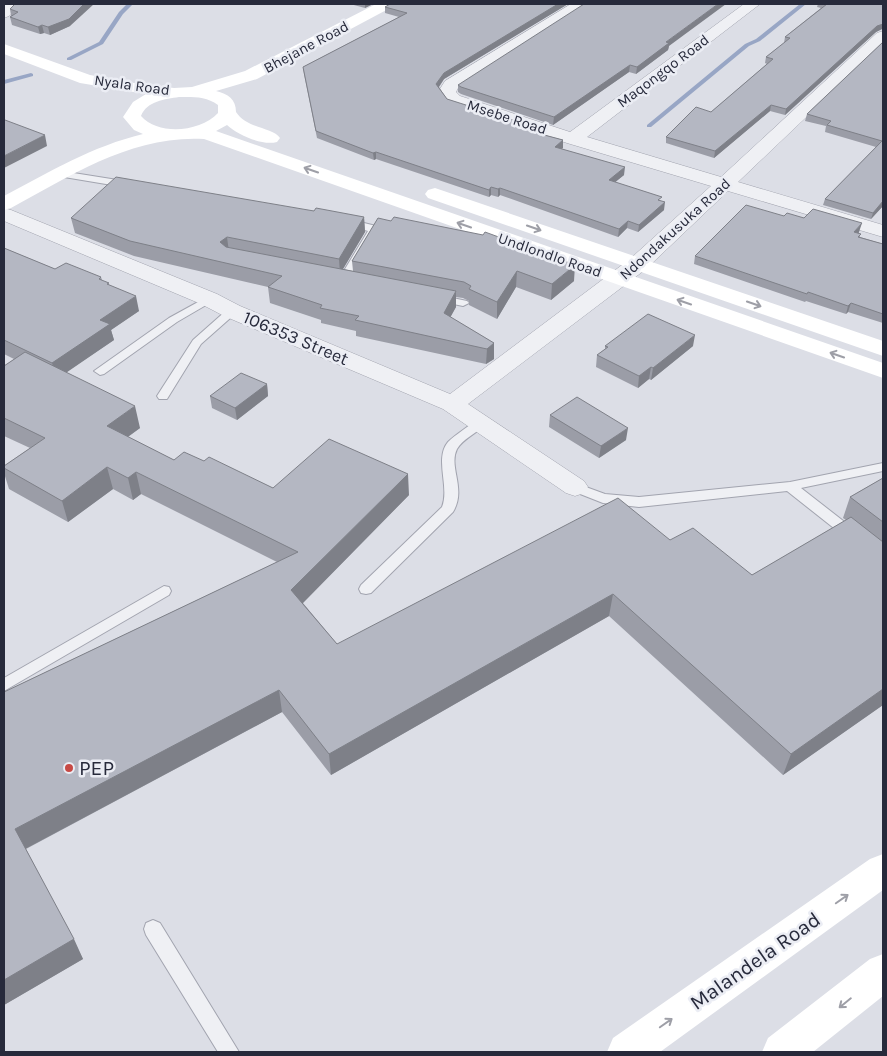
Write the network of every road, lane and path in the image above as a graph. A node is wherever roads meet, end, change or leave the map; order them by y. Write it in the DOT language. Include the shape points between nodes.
graph roads {
  1 [pos="14,4"];
  2 [pos="387,4"];
  3 [pos="581,4"];
  4 [pos="753,4"];
  5 [pos="4,13"];
  6 [pos="883,36"];
  7 [pos="4,49"];
  8 [pos="251,75"];
  9 [pos="84,78"];
  10 [pos="185,92"];
  11 [pos="228,109"];
  12 [pos="133,120"];
  13 [pos="183,134"];
  14 [pos="573,139"];
  15 [pos="93,158"];
  16 [pos="62,174"];
  17 [pos="724,185"];
  18 [pos="138,186"];
  19 [pos="4,204"];
  20 [pos="4,214"];
  21 [pos="335,220"];
  22 [pos="883,231"];
  23 [pos="638,264"];
  24 [pos="344,279"];
  25 [pos="618,279"];
  26 [pos="427,296"];
  27 [pos="209,299"];
  28 [pos="463,303"];
  29 [pos="232,311"];
  30 [pos="883,348"];
  31 [pos="100,371"];
  32 [pos="883,371"];
  33 [pos="163,396"];
  34 [pos="452,404"];
  35 [pos="480,423"];
  36 [pos="883,467"];
  37 [pos="574,486"];
  38 [pos="790,486"];
  39 [pos="883,559"];
  40 [pos="366,589"];
  41 [pos="164,591"];
  42 [pos="4,685"];
  43 [pos="883,870"];
  44 [pos="153,929"];
  45 [pos="883,972"];
  46 [pos="229,1052"];
  47 [pos="627,1052"];
  48 [pos="782,1052"];
  1 -- 5 [label="street"];
  2 -- 8 [label="main road, Bhejane Road"];
  3 -- 14 [label="street, Msebe Road" via="451,85 447,92 454,100"];
  4 -- 14 [label="street, Maqongqo Road"];
  6 -- 17 [label="street, Ndondakusuka Road"];
  7 -- 9 [label="main road, Nyala Road"];
  8 -- 10 [label="main road, Bhejane Road"];
  8 -- 11 [label="main road, Bhejane Road" via="236,89"];
  9 -- 10 [label="main road, Nyala Road" via="134,88"];
  9 -- 12 [label="main road, Nyala Road" via="121,100"];
  10 -- 11 [label="main road, Undlondlo Road" via="218,97"];
  10 -- 12 [label="main road, Bhejane Road" via="145,101 138,106"];
  11 -- 13 [label="main road, Bhejane Road" via="225,119 210,128"];
  11 -- 23 [label="main road, Undlondlo Road, one-way" via="232,121 245,129"];
  12 -- 13 [label="main road, Undlondlo Road" via="150,131"];
  12 -- 15 [label="main road"];
  13 -- 15 [label="main road" via="140,141"];
  25 -- 13 [label="main road, Undlondlo Road, one-way" via="232,142 206,134"];
  14 -- 17 [label="street, Msebe Road"];
  15 -- 16 [label="main road"];
  16 -- 18 [label="lane"];
  16 -- 19 [label="main road"];
  17 -- 22 [label="street, Msebe Road"];
  17 -- 23 [label="street, Ndondakusuka Road"];
  20 -- 27 [label="street, 106353 Street"];
  21 -- 24 [label="lane" via="364,225 373,231"];
  23 -- 25 [label="street, Ndondakusuka Road"];
  23 -- 30 [label="main road, Undlondlo Road, one-way"];
  32 -- 25 [label="main road, Undlondlo Road, one-way"];
  25 -- 34 [label="street, Ndondakusuka Road"];
  26 -- 28 [label="lane"];
  27 -- 29 [label="street, 106353 Street"];
  27 -- 31 [label="lane"];
  29 -- 33 [label="lane" via="197,342"];
  29 -- 34 [label="street, 106353 Street"];
  34 -- 35 [label="street, 106353 Street"];
  35 -- 37 [label="street, 106353 Street"];
  35 -- 40 [label="lane" via="452,447 449,458 454,493 448,509"];
  36 -- 38 [label="lane"];
  37 -- 38 [label="lane" via="603,498 639,502"];
  38 -- 39 [label="lane"];
  41 -- 42 [label="lane"];
  47 -- 43 [label="main road, Malandela Road, one-way"];
  44 -- 46 [label="lane"];
  45 -- 48 [label="main road, one-way"];
}
